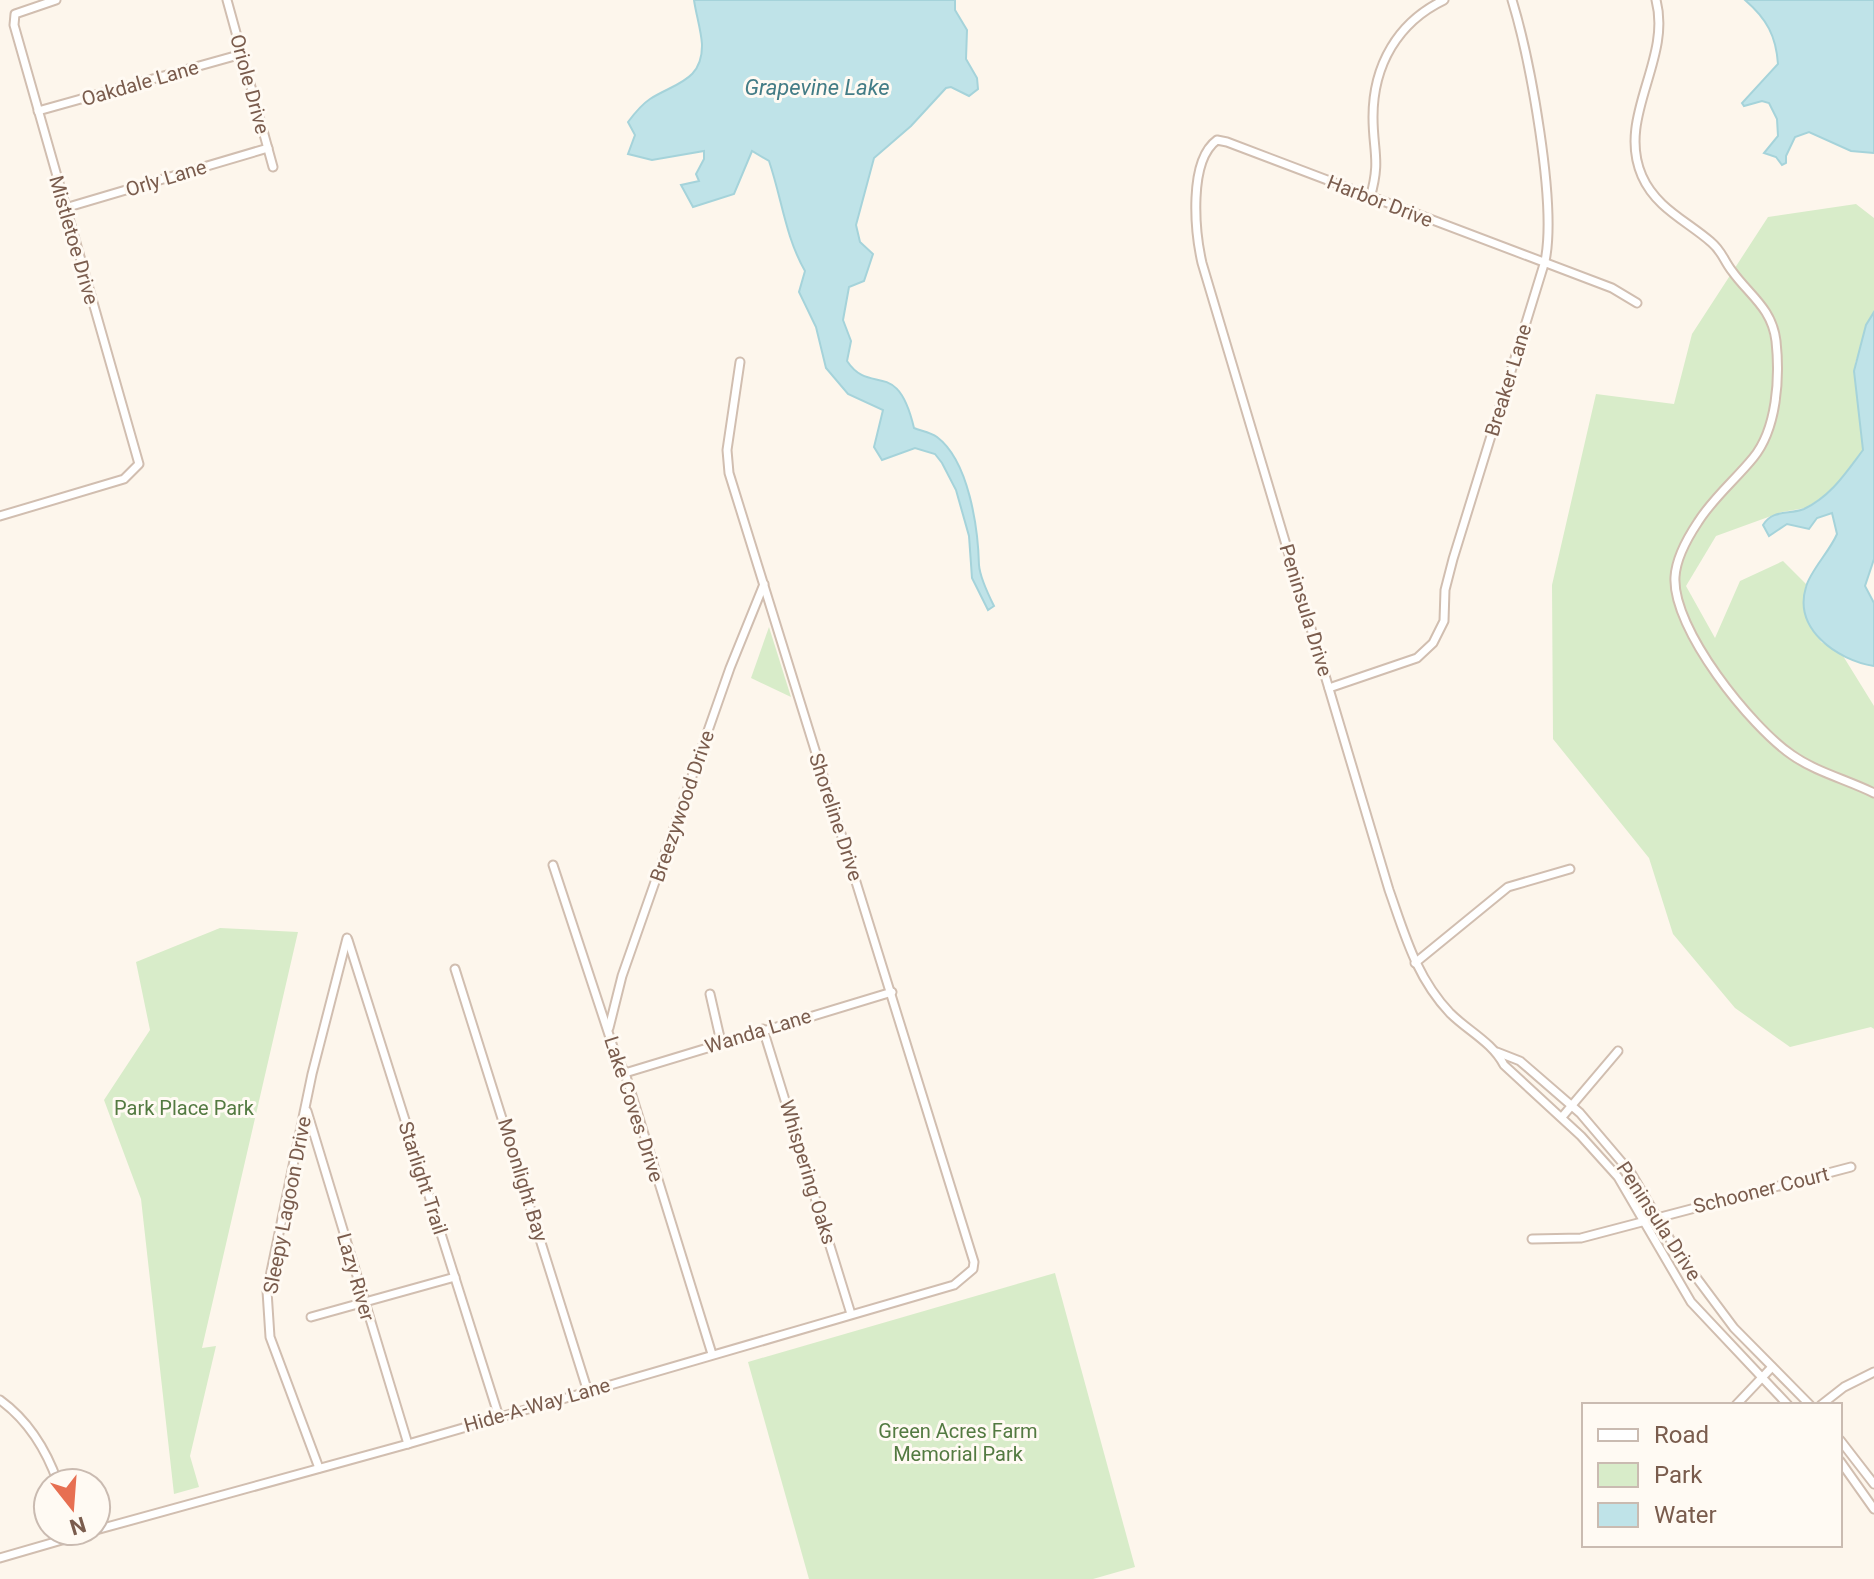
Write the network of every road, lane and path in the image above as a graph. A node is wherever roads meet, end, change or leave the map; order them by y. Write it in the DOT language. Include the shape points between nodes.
graph roads {
  1 [pos="56,0"];
  2 [pos="227,0"];
  3 [pos="1444,0"];
  4 [pos="1512,0"];
  5 [pos="1656,0"];
  6 [pos="242,54"];
  7 [pos="38,111"];
  8 [pos="1217,140"];
  9 [pos="268,148"];
  10 [pos="273,167"];
  11 [pos="1370,198"];
  12 [pos="65,208"];
  13 [pos="1545,261"];
  14 [pos="1637,303"];
  15 [pos="740,362"];
  16 [pos="0,516"];
  17 [pos="764,584"];
  18 [pos="1329,688"];
  19 [pos="1874,793"];
  20 [pos="553,865"];
  21 [pos="1570,869"];
  22 [pos="347,938"];
  23 [pos="1415,963"];
  24 [pos="455,969"];
  25 [pos="892,992"];
  26 [pos="710,994"];
  27 [pos="763,1029"];
  28 [pos="608,1030"];
  29 [pos="721,1042"];
  30 [pos="1618,1051"];
  31 [pos="1497,1052"];
  32 [pos="625,1073"];
  33 [pos="1570,1104"];
  34 [pos="306,1109"];
  35 [pos="1562,1117"];
  36 [pos="1851,1167"];
  37 [pos="1659,1216"];
  38 [pos="1644,1220"];
  39 [pos="1532,1239"];
  40 [pos="973,1269"];
  41 [pos="455,1277"];
  42 [pos="363,1300"];
  43 [pos="851,1314"];
  44 [pos="311,1317"];
  45 [pos="712,1354"];
  46 [pos="1772,1367"];
  47 [pos="1874,1372"];
  48 [pos="1761,1378"];
  49 [pos="588,1392"];
  50 [pos="0,1400"];
  51 [pos="1738,1403"];
  52 [pos="1786,1403"];
  53 [pos="1808,1403"];
  54 [pos="1824,1403"];
  55 [pos="499,1417"];
  56 [pos="1842,1443"];
  57 [pos="408,1444"];
  58 [pos="1842,1464"];
  59 [pos="51,1467"];
  60 [pos="319,1468"];
  61 [pos="1874,1484"];
  62 [pos="1874,1509"];
  63 [pos="112,1525"];
  64 [pos="33,1547"];
  65 [pos="0,1558"];
  1 -- 7 [label="street, Mistletoe Drive" via="15,14"];
  2 -- 6 [label="street, Oriole Drive"];
  3 -- 11 [label="street" via="1411,20 1387,51 1373,116 1377,171"];
  4 -- 13 [label="street, Breaker Lane" via="1551,222"];
  5 -- 19 [label="street" via="1655,49 1634,130 1636,162 1667,210 1724,255 1754,293 1776,339 1776,387 1764,443 1697,524 1675,576 1678,601 1709,666 1785,749"];
  6 -- 7 [label="street, Oakdale Lane"];
  6 -- 9 [label="street, Oriole Drive"];
  7 -- 12 [label="street, Mistletoe Drive"];
  8 -- 11 [label="street, Harbor Drive"];
  8 -- 18 [label="street, Peninsula Drive" via="1205,154 1194,230"];
  9 -- 10 [label="street, Oriole Drive"];
  9 -- 12 [label="street, Orly Lane"];
  11 -- 13 [label="street, Harbor Drive"];
  12 -- 16 [label="street, Mistletoe Drive" via="139,464 124,479"];
  13 -- 14 [label="street, Harbor Drive"];
  13 -- 18 [label="street, Breaker Lane" via="1453,559 1439,634 1417,658"];
  15 -- 17 [label="street, Shoreline Drive" via="726,460"];
  17 -- 25 [label="street, Shoreline Drive"];
  17 -- 28 [label="street, Breezywood Drive" via="622,976"];
  18 -- 23 [label="street, Peninsula Drive"];
  20 -- 28 [label="street, Lake Coves Drive"];
  21 -- 23 [label="street" via="1508,887"];
  22 -- 34 [label="street, Sleepy Lagoon Drive"];
  22 -- 41 [label="street, Starlight Trail"];
  23 -- 31 [label="street, Peninsula Drive" via="1449,1012"];
  24 -- 49 [label="street, Moonlight Bay"];
  25 -- 27 [label="street, Wanda Lane"];
  25 -- 40 [label="street, Shoreline Drive"];
  26 -- 29 [label="street"];
  27 -- 29 [label="street, Wanda Lane"];
  27 -- 43 [label="street, Whispering Oaks"];
  28 -- 32 [label="street, Lake Coves Drive"];
  29 -- 32 [label="street, Wanda Lane"];
  30 -- 33 [label="street"];
  31 -- 33 [label="street, Peninsula Drive" via="1520,1061"];
  31 -- 35 [label="street, Peninsula Drive" via="1504,1065"];
  32 -- 45 [label="street, Lake Coves Drive"];
  33 -- 35 [label="street"];
  33 -- 37 [label="street, Peninsula Drive" via="1631,1173"];
  34 -- 42 [label="street, Lazy River"];
  34 -- 60 [label="street, Sleepy Lagoon Drive" via="267,1291 270,1337"];
  35 -- 38 [label="street, Peninsula Drive" via="1618,1177"];
  36 -- 37 [label="street, Schooner Court"];
  37 -- 38 [label="street, Schooner Court"];
  37 -- 46 [label="street, Peninsula Drive" via="1712,1300"];
  38 -- 39 [label="street, Schooner Court" via="1567,1240"];
  38 -- 48 [label="street, Peninsula Drive" via="1691,1302"];
  40 -- 43 [label="street, Hide-A-Way Lane" via="957,1284"];
  41 -- 42 [label="street"];
  41 -- 55 [label="street, Starlight Trail"];
  42 -- 44 [label="street"];
  42 -- 57 [label="street, Lazy River"];
  43 -- 45 [label="street, Hide-A-Way Lane"];
  45 -- 49 [label="street, Hide-A-Way Lane"];
  46 -- 48 [label="street"];
  46 -- 53 [label="street, Peninsula Drive"];
  47 -- 54 [label="street"];
  48 -- 51 [label="street"];
  48 -- 52 [label="street, Peninsula Drive"];
  49 -- 55 [label="street, Hide-A-Way Lane"];
  50 -- 59 [label="street" via="24,1420"];
  55 -- 57 [label="street, Hide-A-Way Lane"];
  56 -- 61 [label="street"];
  57 -- 60 [label="street, Hide-A-Way Lane"];
  58 -- 62 [label="street"];
  60 -- 63 [label="street, Hide-A-Way Lane"];
  64 -- 65 [label="street, Hide-A-Way Lane"];
}
